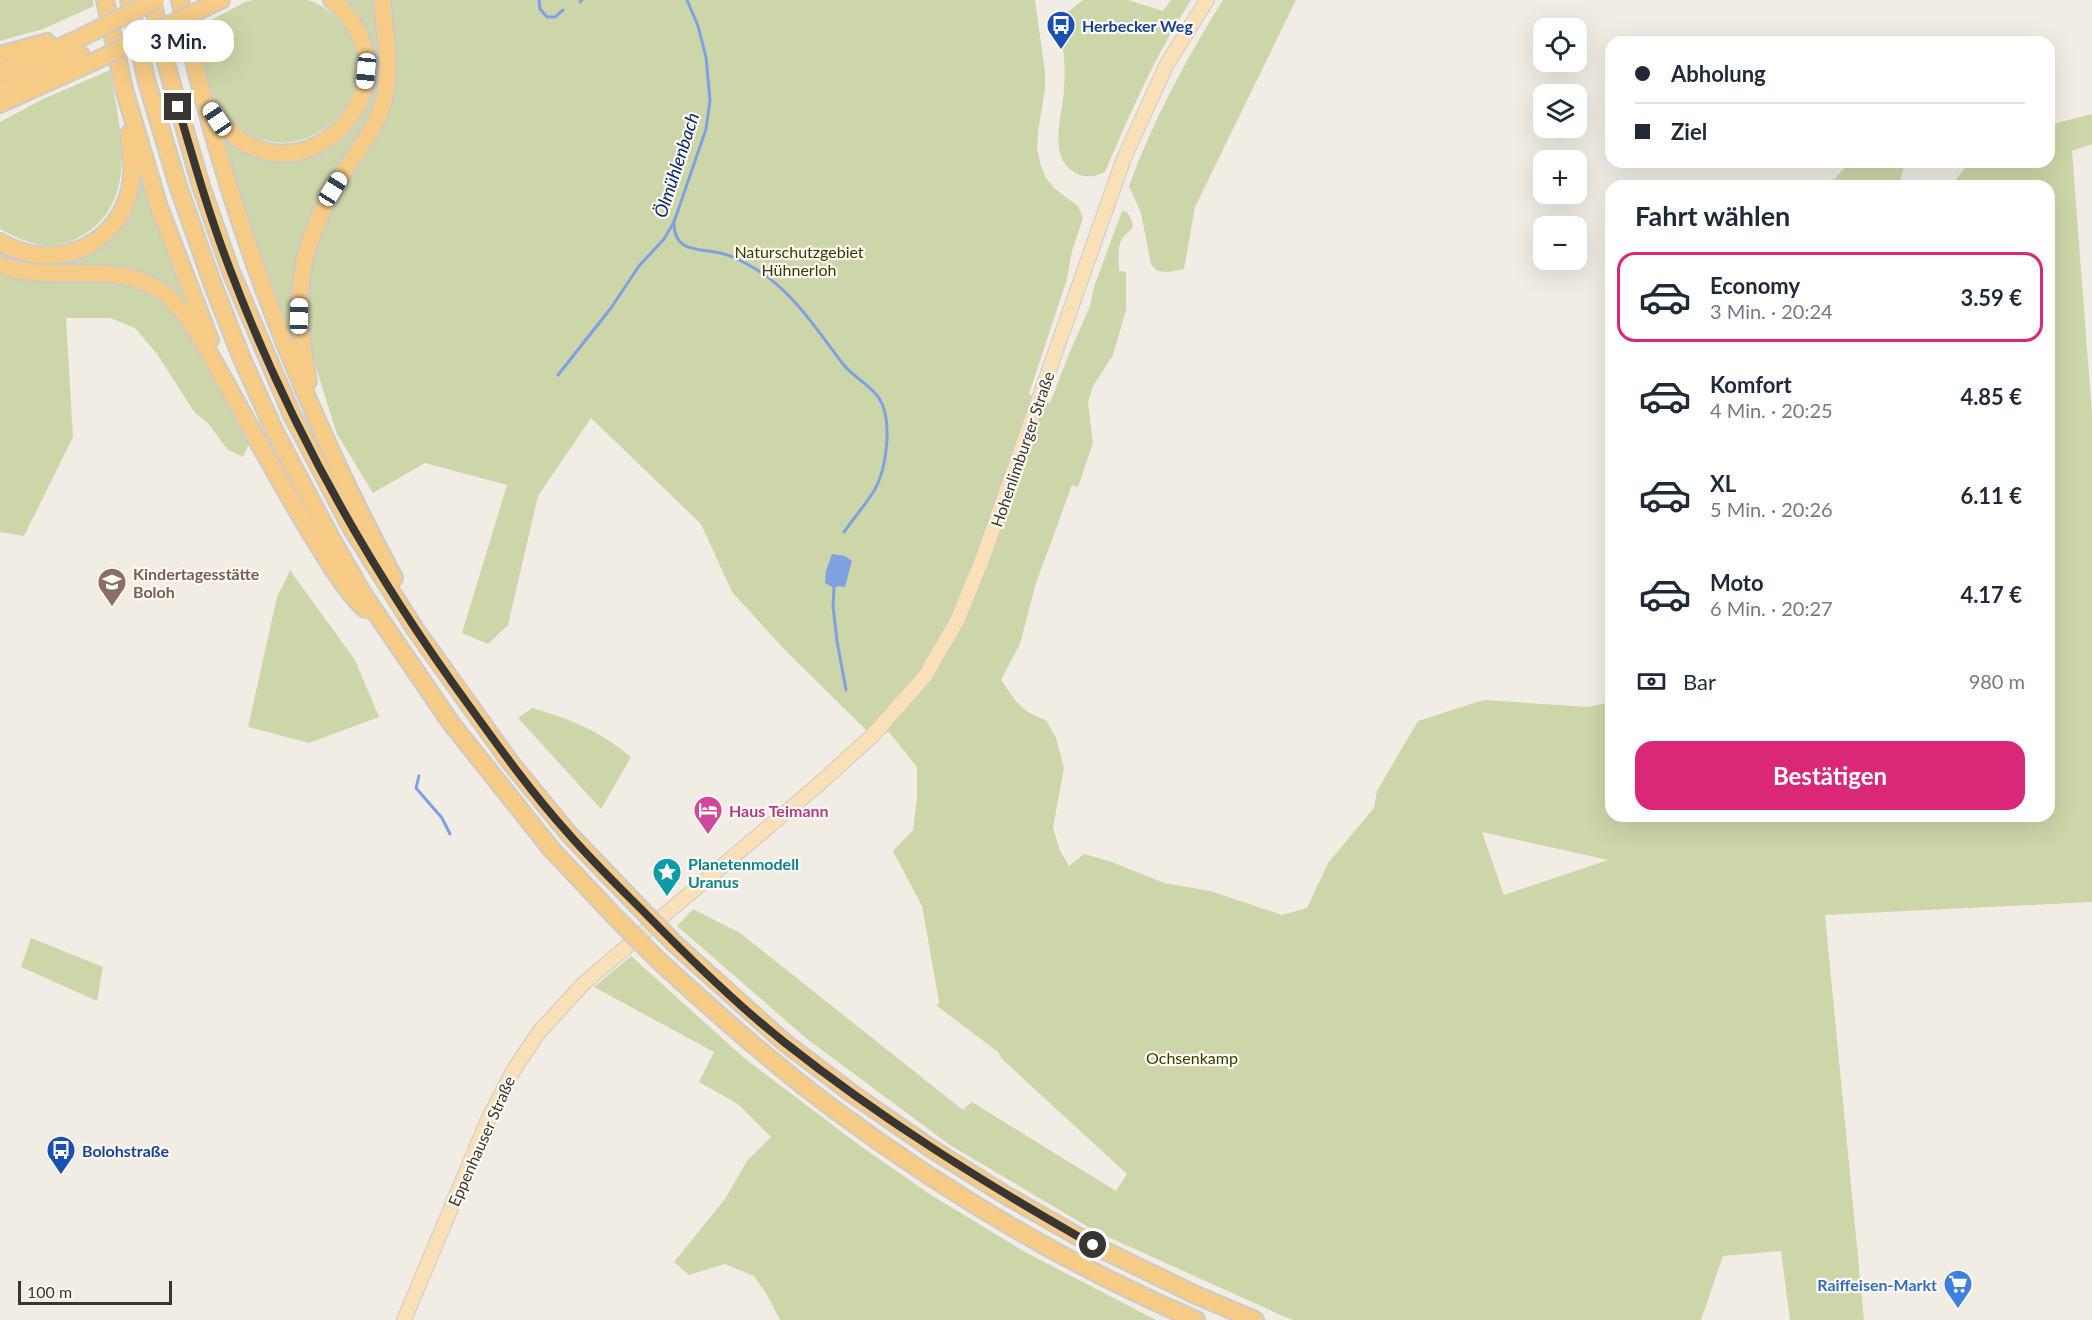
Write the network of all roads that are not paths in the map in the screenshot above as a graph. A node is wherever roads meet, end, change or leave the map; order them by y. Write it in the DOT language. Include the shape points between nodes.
graph roads {
  1 [pos="105,0"];
  2 [pos="130,0"];
  3 [pos="154,0"];
  4 [pos="180,0"];
  5 [pos="332,0"];
  6 [pos="382,0"];
  7 [pos="1207,0"];
  8 [pos="207,2"];
  9 [pos="47,42"];
  10 [pos="84,45"];
  11 [pos="0,55"];
  12 [pos="0,62"];
  13 [pos="0,74"];
  14 [pos="47,84"];
  15 [pos="124,89"];
  16 [pos="0,92"];
  17 [pos="202,96"];
  18 [pos="0,104"];
  19 [pos="0,109"];
  20 [pos="0,242"];
  21 [pos="0,265"];
  22 [pos="234,397"];
  23 [pos="313,408"];
  24 [pos="415,629"];
  25 [pos="392,637"];
  26 [pos="751,840"];
  27 [pos="404,1320"];
  28 [pos="1196,1320"];
  29 [pos="1255,1320"];
  1 -- 15 [label="highway"];
  2 -- 10 [label="highway"];
  2 -- 25 [label="highway" via="147,80 178,186 242,359 327,530"];
  3 -- 10 [label="highway, bridge"];
  3 -- 24 [label="highway" via="166,67 201,186 252,323 292,415 352,529"];
  4 -- 17 [label="highway"];
  5 -- 17 [label="highway" via="356,27 366,71 355,111 328,140 291,153 260,150 228,131"];
  6 -- 23 [label="highway" via="388,66 385,97 367,135 321,210 304,257 299,289 300,339"];
  7 -- 26 [label="main road, Hohenlimburger Straße" via="1167,64 1124,158 1009,488 957,621 925,676 872,736"];
  8 -- 10 [label="highway"];
  9 -- 10 [label="highway"];
  9 -- 11 [label="highway"];
  9 -- 12 [label="highway"];
  10 -- 13 [label="highway"];
  10 -- 14 [label="highway"];
  10 -- 16 [label="highway"];
  14 -- 18 [label="highway"];
  14 -- 19 [label="highway"];
  15 -- 20 [label="highway" via="132,163 130,189 112,227 82,249 63,255 25,254"];
  15 -- 22 [label="highway" via="159,207"];
  17 -- 23 [label="highway" via="266,296"];
  21 -- 22 [label="highway" via="32,273 119,276 156,288 184,314"];
  22 -- 25 [label="highway" via="300,516 348,592"];
  23 -- 24 [label="highway" via="400,588"];
  24 -- 29 [label="highway, bridge" via="510,762 568,833 675,945 784,1041 932,1149 1007,1196 1093,1245"];
  25 -- 28 [label="highway, bridge" via="451,723 552,850 658,960 714,1011 834,1110 919,1169 1084,1267"];
  26 -- 27 [label="main road, Eppenhauser Straße" via="584,983 539,1032 487,1122"];
}
